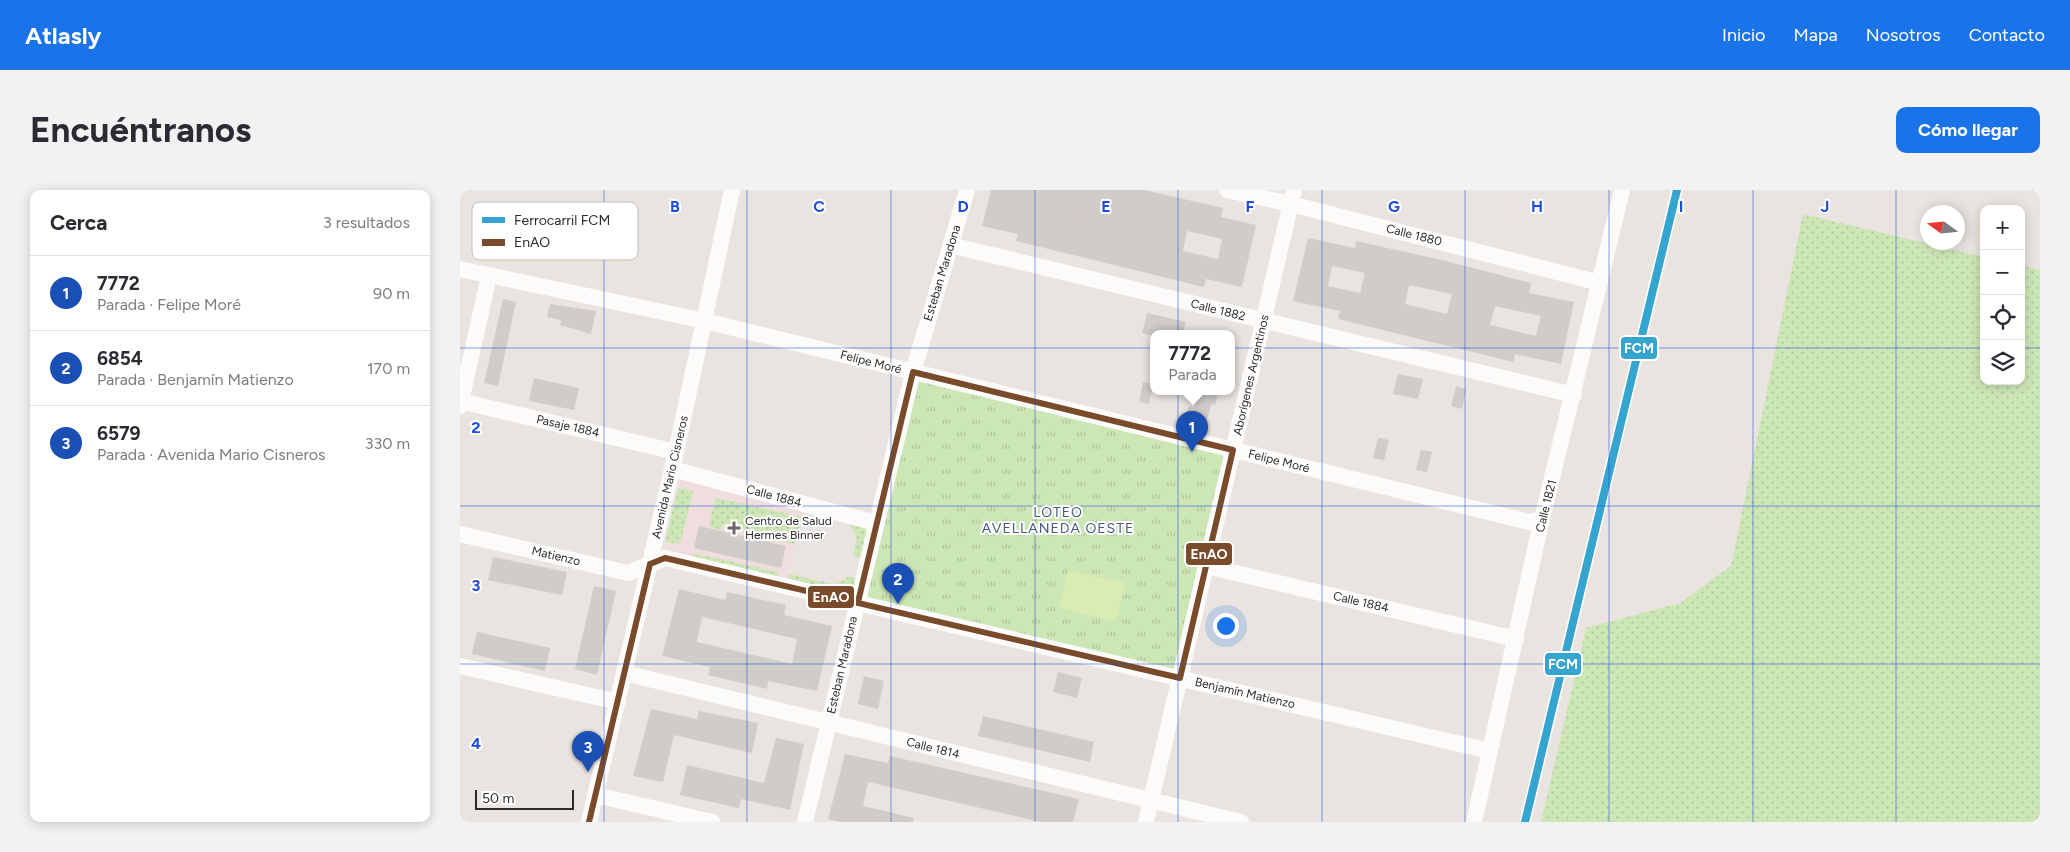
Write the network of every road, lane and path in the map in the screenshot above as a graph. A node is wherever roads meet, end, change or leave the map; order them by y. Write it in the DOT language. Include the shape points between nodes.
graph roads {
  1 [pos="732,190"];
  2 [pos="967,190"];
  3 [pos="1227,190"];
  4 [pos="1622,190"];
  5 [pos="1292,197"];
  6 [pos="950,245"];
  7 [pos="460,269"];
  8 [pos="489,276"];
  9 [pos="1600,283"];
  10 [pos="705,321"];
  11 [pos="1264,321"];
  12 [pos="913,372"];
  13 [pos="1574,395"];
  14 [pos="460,403"];
  15 [pos="1233,450"];
  16 [pos="676,452"];
  17 [pos="672,469"];
  18 [pos="1542,519"];
  19 [pos="876,523"];
  20 [pos="460,534"];
  21 [pos="650,564"];
  22 [pos="1206,566"];
  23 [pos="858,602"];
  24 [pos="1516,639"];
  25 [pos="460,666"];
  26 [pos="624,673"];
  27 [pos="1180,678"];
  28 [pos="618,702"];
  29 [pos="829,723"];
  30 [pos="1490,751"];
  31 [pos="596,795"];
  32 [pos="1151,801"];
  33 [pos="589,822"];
  34 [pos="712,822"];
  35 [pos="805,822"];
  36 [pos="1146,822"];
  37 [pos="1241,822"];
  38 [pos="1474,822"];
  1 -- 10 [label="street, Avenida Mario Cisneros"];
  2 -- 6 [label="street, Esteban Maradona"];
  3 -- 5 [label="street, Calle 1880"];
  4 -- 9 [label="street, Calle 1821"];
  5 -- 9 [label="street, Calle 1880"];
  5 -- 11 [label="street, Aborígenes Argentinos"];
  6 -- 11 [label="street, Calle 1882"];
  6 -- 12 [label="street, Esteban Maradona"];
  7 -- 8 [label="street, Felipe Moré"];
  8 -- 10 [label="street, Felipe Moré"];
  8 -- 14 [label="street"];
  9 -- 13 [label="street, Calle 1821"];
  10 -- 12 [label="street, Felipe Moré"];
  10 -- 16 [label="street, Avenida Mario Cisneros"];
  11 -- 13 [label="street, Calle 1882"];
  11 -- 15 [label="street, Aborígenes Argentinos"];
  12 -- 15 [label="street, Felipe Moré"];
  12 -- 19 [label="street, Esteban Maradona"];
  13 -- 18 [label="street, Calle 1821"];
  14 -- 16 [label="street, Pasaje 1884"];
  15 -- 18 [label="street, Felipe Moré" via="1529,522"];
  15 -- 22 [label="street, Aborígenes Argentinos"];
  16 -- 17 [label="street, Avenida Mario Cisneros"];
  17 -- 19 [label="street, Calle 1884"];
  17 -- 21 [label="street, Avenida Mario Cisneros"];
  18 -- 24 [label="street, Calle 1821"];
  19 -- 23 [label="street, Esteban Maradona"];
  20 -- 21 [label="street, Matienzo" via="628,573"];
  21 -- 23 [label="street, Benjamín Matienzo" via="664,558"];
  21 -- 26 [label="street, Avenida Mario Cisneros"];
  22 -- 24 [label="street, Calle 1884"];
  22 -- 27 [label="street, Aborígenes Argentinos"];
  23 -- 27 [label="street, Benjamín Matienzo"];
  23 -- 29 [label="street, Esteban Maradona"];
  24 -- 30 [label="street, Calle 1821"];
  25 -- 28 [label="street"];
  26 -- 28 [label="street, Avenida Mario Cisneros"];
  26 -- 29 [label="street, Calle 1814"];
  27 -- 30 [label="street, Benjamín Matienzo"];
  27 -- 32 [label="street, Aborígenes Argentinos"];
  28 -- 31 [label="street, Avenida Mario Cisneros"];
  29 -- 32 [label="street, Calle 1814"];
  29 -- 35 [label="street, Esteban Maradona"];
  30 -- 38 [label="street, Calle 1821"];
  31 -- 33 [label="street, Avenida Mario Cisneros"];
  31 -- 34 [label="street"];
  32 -- 36 [label="street, Aborígenes Argentinos"];
  32 -- 37 [label="street, Calle 1814"];
}
